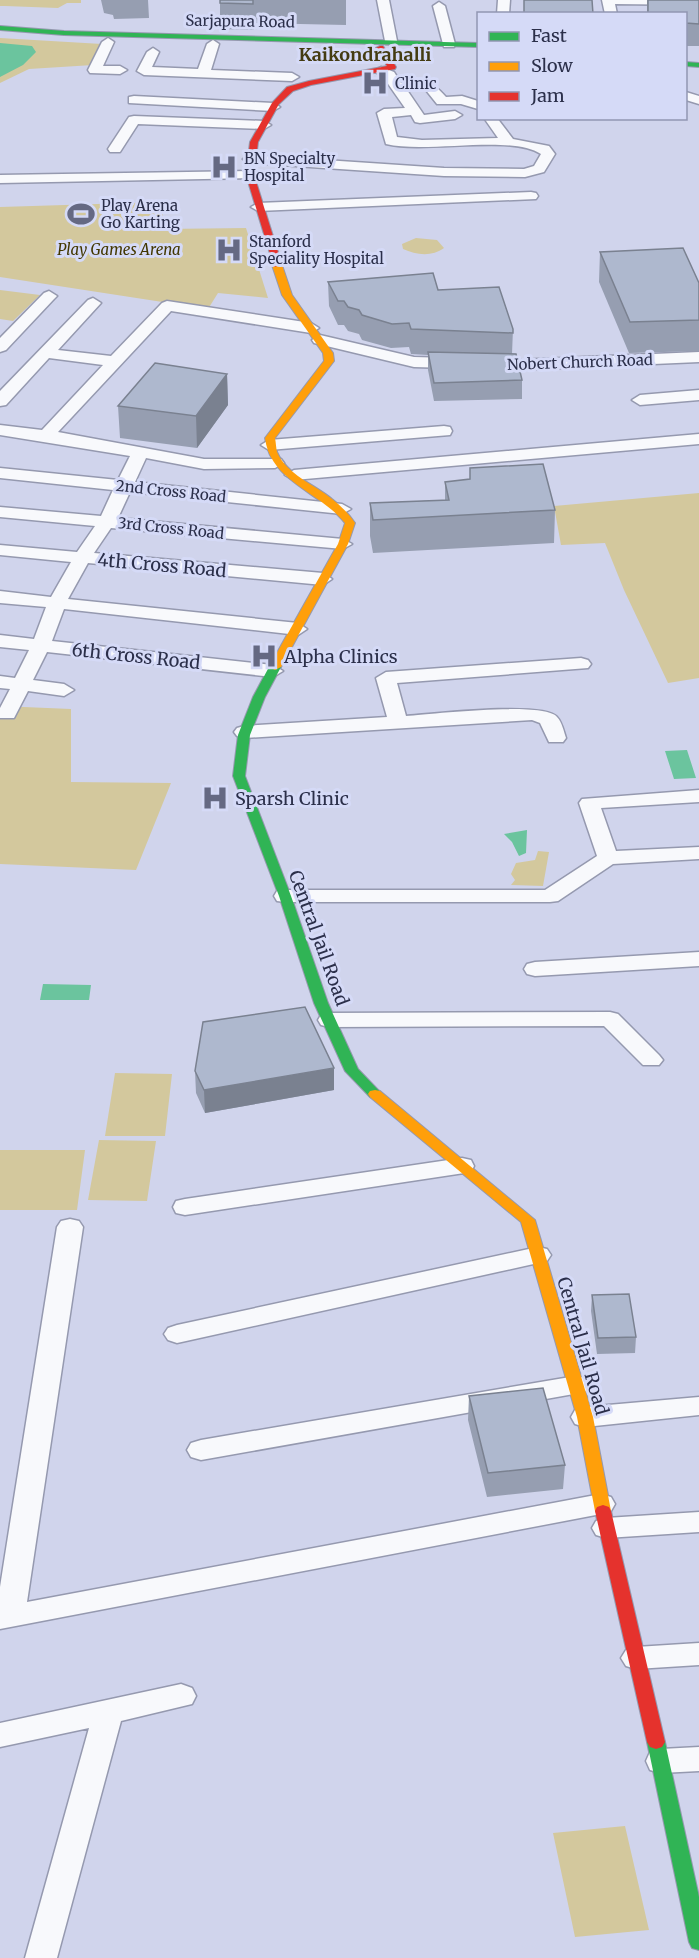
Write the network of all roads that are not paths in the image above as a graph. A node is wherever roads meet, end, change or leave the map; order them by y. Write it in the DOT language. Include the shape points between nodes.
graph roads {
  1 [pos="383,0"];
  2 [pos="699,1"];
  3 [pos="439,6"];
  4 [pos="611,12"];
  5 [pos="0,28"];
  6 [pos="0,35"];
  7 [pos="108,42"];
  8 [pos="213,44"];
  9 [pos="449,44"];
  10 [pos="386,45"];
  11 [pos="477,45"];
  12 [pos="153,52"];
  13 [pos="477,52"];
  14 [pos="120,70"];
  15 [pos="381,70"];
  16 [pos="203,73"];
  17 [pos="292,77"];
  18 [pos="397,87"];
  19 [pos="477,97"];
  20 [pos="135,100"];
  21 [pos="462,100"];
  22 [pos="477,105"];
  23 [pos="273,108"];
  24 [pos="414,111"];
  25 [pos="455,115"];
  26 [pos="492,120"];
  27 [pos="264,125"];
  28 [pos="508,142"];
  29 [pos="115,148"];
  30 [pos="251,154"];
  31 [pos="329,154"];
  32 [pos="250,175"];
  33 [pos="0,179"];
  34 [pos="531,196"];
  35 [pos="258,207"];
  36 [pos="49,296"];
  37 [pos="93,303"];
  38 [pos="315,334"];
  39 [pos="0,347"];
  40 [pos="44,353"];
  41 [pos="699,357"];
  42 [pos="114,362"];
  43 [pos="699,395"];
  44 [pos="640,400"];
  45 [pos="0,401"];
  46 [pos="0,430"];
  47 [pos="444,431"];
  48 [pos="46,435"];
  49 [pos="699,439"];
  50 [pos="269,445"];
  51 [pos="141,451"];
  52 [pos="275,463"];
  53 [pos="0,473"];
  54 [pos="294,475"];
  55 [pos="126,486"];
  56 [pos="342,509"];
  57 [pos="0,512"];
  58 [pos="106,521"];
  59 [pos="343,544"];
  60 [pos="0,550"];
  61 [pos="82,558"];
  62 [pos="324,579"];
  63 [pos="0,597"];
  64 [pos="57,602"];
  65 [pos="298,629"];
  66 [pos="0,641"];
  67 [pos="41,645"];
  68 [pos="581,664"];
  69 [pos="273,671"];
  70 [pos="0,682"];
  71 [pos="21,684"];
  72 [pos="64,690"];
  73 [pos="7,714"];
  74 [pos="398,722"];
  75 [pos="244,732"];
  76 [pos="556,738"];
  77 [pos="699,796"];
  78 [pos="699,853"];
  79 [pos="608,858"];
  80 [pos="285,896"];
  81 [pos="699,959"];
  82 [pos="535,969"];
  83 [pos="329,1020"];
  84 [pos="651,1060"];
  85 [pos="462,1166"];
  86 [pos="185,1207"];
  87 [pos="70,1227"];
  88 [pos="538,1255"];
  89 [pos="177,1334"];
  90 [pos="576,1385"];
  91 [pos="699,1406"];
  92 [pos="585,1417"];
  93 [pos="201,1450"];
  94 [pos="603,1516"];
  95 [pos="699,1522"];
  96 [pos="5,1617"];
  97 [pos="699,1654"];
  98 [pos="636,1659"];
  99 [pos="181,1695"];
  100 [pos="109,1712"];
  101 [pos="0,1736"];
  102 [pos="699,1759"];
  103 [pos="661,1761"];
  104 [pos="693,1880"];
  105 [pos="699,1942"];
  106 [pos="41,1958"];
  1 -- 10 [label="street"];
  2 -- 4 [label="street" via="608,0"];
  3 -- 9 [label="street"];
  5 -- 10 [label="main road, Sarjapura Road"];
  6 -- 7 [label="main road, Sarjapura Road"];
  7 -- 8 [label="main road, Sarjapura Road"];
  7 -- 14 [label="street" via="95,70"];
  8 -- 10 [label="main road, Sarjapura Road"];
  8 -- 16 [label="street"];
  9 -- 10 [label="main road, Sarjapura Road"];
  9 -- 11 [label="main road, Sarjapura Road"];
  10 -- 13 [label="main road, Sarjapura Road"];
  10 -- 15 [label="main road" via="392,67"];
  12 -- 16 [label="street" via="144,71"];
  15 -- 18 [label="street"];
  15 -- 23 [label="main road" via="290,89"];
  16 -- 17 [label="street"];
  18 -- 21 [label="street" via="428,85 442,101"];
  18 -- 24 [label="street"];
  19 -- 21 [label="street"];
  20 -- 23 [label="street"];
  21 -- 22 [label="street"];
  23 -- 27 [label="main road"];
  24 -- 25 [label="street" via="420,118"];
  24 -- 28 [label="street" via="384,114 391,141"];
  26 -- 28 [label="street"];
  27 -- 29 [label="street" via="134,120"];
  27 -- 30 [label="main road"];
  28 -- 30 [label="street" via="544,149 548,154 539,169 525,173 444,171"];
  30 -- 31 [label="street"];
  30 -- 32 [label="main road"];
  32 -- 33 [label="street"];
  32 -- 35 [label="main road"];
  34 -- 35 [label="street"];
  35 -- 38 [label="main road" via="288,295"];
  36 -- 39 [label="street"];
  37 -- 40 [label="street"];
  38 -- 41 [label="street, Nobert Church Road" via="414,362 518,365"];
  38 -- 42 [label="street, Nobert Church Road" via="167,306"];
  38 -- 50 [label="main road" via="329,361 270,438"];
  40 -- 42 [label="street"];
  40 -- 45 [label="street"];
  42 -- 48 [label="street"];
  43 -- 44 [label="street"];
  46 -- 48 [label="street"];
  47 -- 50 [label="street"];
  48 -- 51 [label="street"];
  49 -- 54 [label="street"];
  50 -- 52 [label="main road"];
  51 -- 52 [label="street" via="204,464"];
  51 -- 55 [label="street"];
  52 -- 54 [label="main road"];
  53 -- 55 [label="street, 2nd Cross Road"];
  54 -- 56 [label="main road"];
  55 -- 56 [label="street, 2nd Cross Road"];
  55 -- 58 [label="street"];
  56 -- 59 [label="main road, Central Jail Road" via="350,523"];
  57 -- 58 [label="street, 3rd Cross Road"];
  58 -- 59 [label="street, 3rd Cross Road"];
  58 -- 61 [label="street"];
  59 -- 62 [label="main road, Central Jail Road"];
  60 -- 61 [label="street, 4th Cross Road"];
  61 -- 62 [label="street, 4th Cross Road"];
  61 -- 64 [label="street"];
  62 -- 65 [label="main road, Central Jail Road"];
  63 -- 64 [label="street"];
  64 -- 65 [label="street"];
  64 -- 67 [label="street"];
  65 -- 69 [label="main road, Central Jail Road"];
  66 -- 67 [label="street, 6th Cross Road"];
  67 -- 69 [label="street, 6th Cross Road"];
  67 -- 71 [label="street"];
  68 -- 74 [label="street" via="386,678"];
  69 -- 75 [label="main road, Central Jail Road"];
  70 -- 71 [label="street"];
  71 -- 72 [label="street"];
  71 -- 73 [label="street"];
  74 -- 75 [label="street"];
  74 -- 76 [label="street" via="533,714 549,719"];
  75 -- 80 [label="main road, Central Jail Road" via="238,755 239,776"];
  77 -- 79 [label="street" via="590,803"];
  78 -- 79 [label="street"];
  79 -- 80 [label="street" via="550,896"];
  80 -- 83 [label="main road, Central Jail Road"];
  81 -- 82 [label="street"];
  83 -- 84 [label="street" via="610,1019"];
  83 -- 85 [label="main road, Central Jail Road" via="352,1071"];
  85 -- 86 [label="street"];
  85 -- 88 [label="main road, Central Jail Road" via="528,1220"];
  87 -- 96 [label="street"];
  88 -- 89 [label="street"];
  88 -- 90 [label="main road, Central Jail Road"];
  90 -- 92 [label="main road, Central Jail Road"];
  90 -- 93 [label="street"];
  91 -- 92 [label="street"];
  92 -- 94 [label="main road, Central Jail Road"];
  94 -- 95 [label="street"];
  94 -- 96 [label="street"];
  94 -- 98 [label="main road, Central Jail Road"];
  97 -- 98 [label="street"];
  98 -- 103 [label="main road, Central Jail Road"];
  99 -- 100 [label="street"];
  100 -- 101 [label="street"];
  100 -- 106 [label="street"];
  102 -- 103 [label="street"];
  103 -- 104 [label="main road, Central Jail Road"];
  104 -- 105 [label="main road, Central Jail Road"];
}
